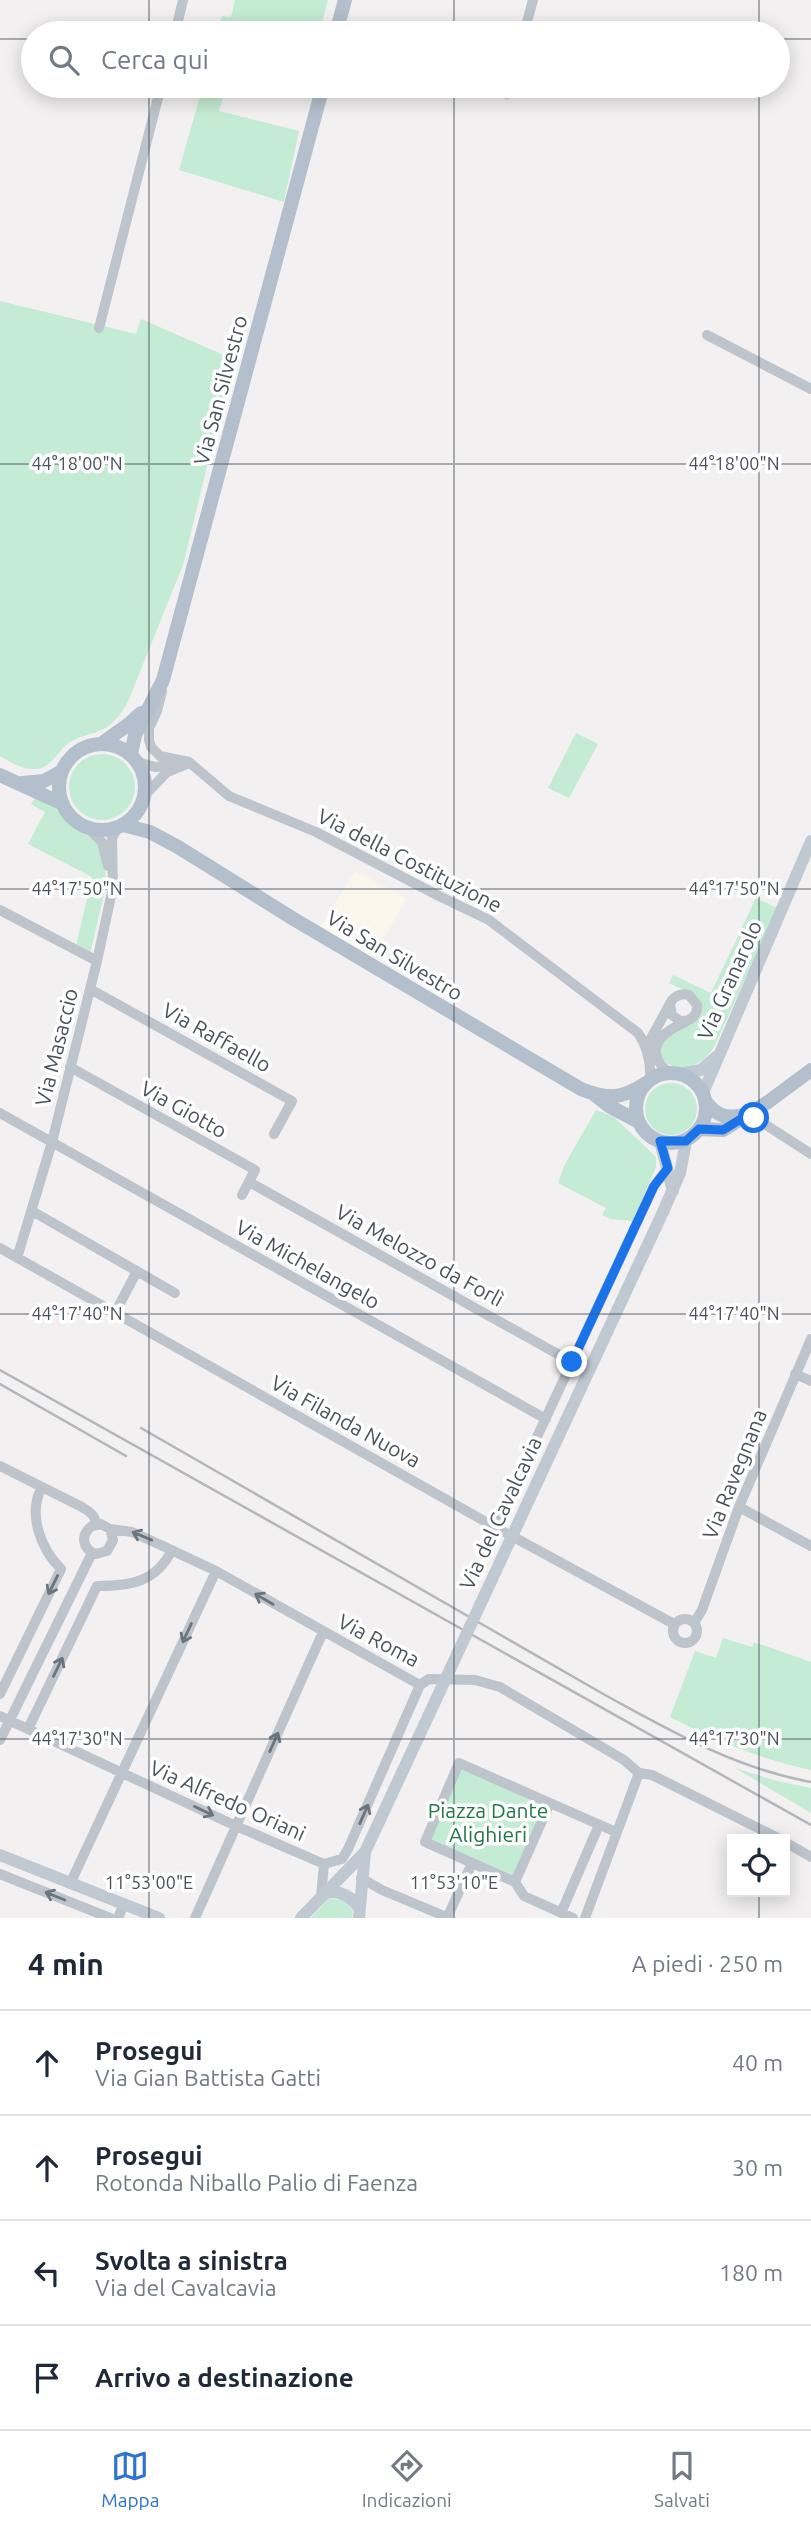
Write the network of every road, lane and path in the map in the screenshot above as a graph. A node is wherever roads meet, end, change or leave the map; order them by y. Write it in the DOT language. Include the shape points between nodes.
graph roads {
  1 [pos="183,0"];
  2 [pos="345,0"];
  3 [pos="533,0"];
  4 [pos="178,21"];
  5 [pos="339,21"];
  6 [pos="527,21"];
  7 [pos="158,98"];
  8 [pos="320,98"];
  9 [pos="99,328"];
  10 [pos="707,335"];
  11 [pos="811,389"];
  12 [pos="163,680"];
  13 [pos="152,702"];
  14 [pos="101,744"];
  15 [pos="134,758"];
  16 [pos="189,762"];
  17 [pos="62,771"];
  18 [pos="0,775"];
  19 [pos="13,783"];
  20 [pos="143,800"];
  21 [pos="62,804"];
  22 [pos="121,826"];
  23 [pos="88,828"];
  24 [pos="811,841"];
  25 [pos="177,846"];
  26 [pos="113,887"];
  27 [pos="0,910"];
  28 [pos="97,961"];
  29 [pos="90,989"];
  30 [pos="670,1004"];
  31 [pos="688,1021"];
  32 [pos="656,1030"];
  33 [pos="638,1033"];
  34 [pos="648,1055"];
  35 [pos="717,1057"];
  36 [pos="70,1068"];
  37 [pos="811,1070"];
  38 [pos="678,1074"];
  39 [pos="648,1082"];
  40 [pos="594,1094"];
  41 [pos="704,1098"];
  42 [pos="0,1113"];
  43 [pos="749,1114"];
  44 [pos="639,1122"];
  45 [pos="699,1129"];
  46 [pos="274,1134"];
  47 [pos="660,1141"];
  48 [pos="686,1141"];
  49 [pos="52,1142"];
  50 [pos="811,1154"];
  51 [pos="668,1168"];
  52 [pos="249,1182"];
  53 [pos="673,1192"];
  54 [pos="242,1195"];
  55 [pos="32,1211"];
  56 [pos="0,1248"];
  57 [pos="17,1258"];
  58 [pos="137,1271"];
  59 [pos="176,1293"];
  60 [pos="115,1313"];
  61 [pos="811,1339"];
  62 [pos="572,1362"];
  63 [pos="795,1374"];
  64 [pos="811,1381"];
  65 [pos="545,1419"];
  66 [pos="0,1466"];
  67 [pos="42,1487"];
  68 [pos="739,1507"];
  69 [pos="96,1524"];
  70 [pos="495,1527"];
  71 [pos="110,1528"];
  72 [pos="811,1546"];
  73 [pos="172,1550"];
  74 [pos="92,1552"];
  75 [pos="216,1571"];
  76 [pos="694,1623"];
  77 [pos="674,1624"];
  78 [pos="323,1632"];
  79 [pos="420,1685"];
  80 [pos="0,1695"];
  81 [pos="5,1718"];
  82 [pos="28,1729"];
  83 [pos="0,1740"];
  84 [pos="122,1773"];
  85 [pos="639,1773"];
  86 [pos="550,1803"];
  87 [pos="599,1825"];
  88 [pos="236,1826"];
  89 [pos="617,1832"];
  90 [pos="771,1834"];
  91 [pos="790,1844"];
  92 [pos="365,1852"];
  93 [pos="0,1855"];
  94 [pos="811,1857"];
  95 [pos="472,1863"];
  96 [pos="324,1864"];
  97 [pos="0,1874"];
  98 [pos="361,1878"];
  99 [pos="515,1882"];
  100 [pos="70,1884"];
  101 [pos="323,1895"];
  102 [pos="124,1904"];
  103 [pos="359,1913"];
  104 [pos="561,1913"];
  105 [pos="110,1918"];
  106 [pos="118,1918"];
  107 [pos="159,1918"];
  108 [pos="195,1918"];
  109 [pos="301,1918"];
  110 [pos="448,1918"];
  111 [pos="573,1918"];
  112 [pos="585,1918"];
  1 -- 4 [label="street"];
  2 -- 5 [label="main road"];
  3 -- 6 [label="street"];
  7 -- 9 [label="street"];
  8 -- 12 [label="main road, Via San Silvestro"];
  10 -- 11 [label="street"];
  12 -- 13 [label="main road, Via San Silvestro"];
  12 -- 16 [label="street, Via della Costituzione" via="149,729 151,747 160,757"];
  13 -- 14 [label="main road, Via San Silvestro"];
  13 -- 15 [label="main road, Via San Silvestro" via="135,735"];
  14 -- 15 [label="main road" via="121,748"];
  14 -- 17 [label="main road" via="77,752"];
  15 -- 16 [label="street" via="155,767"];
  15 -- 20 [label="main road" via="143,772"];
  16 -- 20 [label="street" via="167,772"];
  16 -- 33 [label="street, Via della Costituzione" via="229,796 316,832 489,920"];
  17 -- 19 [label="main road" via="37,783"];
  17 -- 21 [label="main road"];
  18 -- 19 [label="main road"];
  19 -- 21 [label="main road"];
  20 -- 22 [label="main road"];
  20 -- 25 [label="main road, Via San Silvestro" via="147,817"];
  21 -- 23 [label="main road"];
  22 -- 23 [label="main road"];
  22 -- 25 [label="main road, Via San Silvestro" via="150,832"];
  22 -- 26 [label="street, Via Masaccio" via="112,838"];
  23 -- 26 [label="street, Via Masaccio" via="102,842"];
  24 -- 35 [label="main road, Via Granarolo"];
  25 -- 40 [label="main road, Via San Silvestro"];
  26 -- 28 [label="street, Via Masaccio"];
  27 -- 28 [label="street"];
  28 -- 29 [label="street, Via Masaccio"];
  29 -- 36 [label="street, Via Masaccio"];
  29 -- 46 [label="street, Via Raffaello" via="292,1101"];
  30 -- 31 [label="street" via="674,1017"];
  30 -- 31 [label="street" via="678,995 693,998 697,1009"];
  30 -- 32 [label="street, Via della Costituzione"];
  31 -- 38 [label="street" via="663,1035 657,1044 663,1068"];
  32 -- 33 [label="street"];
  32 -- 34 [label="street, Via della Costituzione"];
  33 -- 34 [label="street, Via della Costituzione"];
  34 -- 39 [label="street, Via della Costituzione"];
  35 -- 38 [label="main road, Via Granarolo" via="701,1070"];
  35 -- 41 [label="main road, Via Granarolo"];
  36 -- 49 [label="street, Via Masaccio"];
  36 -- 52 [label="street, Via Giotto" via="255,1170"];
  37 -- 43 [label="main road"];
  38 -- 39 [label="main road" via="667,1073"];
  38 -- 41 [label="main road" via="694,1081"];
  39 -- 40 [label="main road, Via San Silvestro" via="617,1097"];
  39 -- 44 [label="main road" via="637,1101"];
  40 -- 44 [label="main road, Via San Silvestro"];
  41 -- 43 [label="main road" via="714,1112 725,1117"];
  41 -- 45 [label="main road" via="706,1111"];
  42 -- 49 [label="street, Via Masaccio"];
  43 -- 45 [label="main road" via="723,1130"];
  43 -- 50 [label="street"];
  44 -- 47 [label="main road" via="647,1134"];
  45 -- 48 [label="main road"];
  47 -- 48 [label="main road"];
  47 -- 51 [label="main road"];
  48 -- 53 [label="main road, Via del Cavalcavia"];
  49 -- 55 [label="street, Via Masaccio"];
  49 -- 65 [label="street, Via Michelangelo"];
  51 -- 53 [label="main road"];
  51 -- 62 [label="street, Via del Cavalcavia" via="654,1186"];
  52 -- 54 [label="street"];
  52 -- 62 [label="street, Via Melozzo da Forlì"];
  53 -- 92 [label="main road, Via del Cavalcavia, bridge"];
  55 -- 57 [label="street, Via Masaccio"];
  55 -- 58 [label="street"];
  56 -- 57 [label="street, Via Filanda Nuova"];
  57 -- 60 [label="street, Via Filanda Nuova"];
  58 -- 59 [label="street"];
  58 -- 60 [label="street"];
  60 -- 70 [label="street, Via Filanda Nuova"];
  61 -- 63 [label="street, Via Ravegnana"];
  62 -- 65 [label="street, Via del Cavalcavia"];
  63 -- 64 [label="street"];
  63 -- 68 [label="street, Via Ravegnana"];
  65 -- 70 [label="street, Via del Cavalcavia"];
  66 -- 67 [label="street"];
  67 -- 69 [label="street" via="91,1513"];
  67 -- 80 [label="street, one-way" via="36,1515 39,1536 48,1556 61,1569"];
  68 -- 72 [label="street"];
  68 -- 76 [label="street, Via Ravegnana"];
  69 -- 71 [label="street"];
  69 -- 74 [label="street" via="84,1536"];
  70 -- 77 [label="street, Via Filanda Nuova"];
  73 -- 71 [label="street, Via Roma, one-way" via="132,1532"];
  71 -- 74 [label="street" via="111,1546 103,1554"];
  73 -- 75 [label="street, Via Roma"];
  82 -- 73 [label="street, one-way" via="97,1586 130,1584 152,1576"];
  74 -- 81 [label="street"];
  78 -- 75 [label="street, Via Roma, one-way"];
  75 -- 84 [label="street, one-way"];
  76 -- 77 [label="street" via="684,1618"];
  76 -- 77 [label="street, Via Ravegnana" via="694,1638 684,1643 674,1636"];
  78 -- 79 [label="street, Via Roma"];
  88 -- 78 [label="street, one-way"];
  79 -- 85 [label="street" via="429,1679 475,1680 500,1687"];
  96 -- 79 [label="street, Via Roma, one-way" via="342,1859 348,1849"];
  81 -- 82 [label="street, Via Alfredo Oriani"];
  81 -- 83 [label="street"];
  82 -- 84 [label="street, Via Alfredo Oriani"];
  84 -- 88 [label="street, Via Alfredo Oriani, one-way"];
  84 -- 100 [label="street"];
  85 -- 89 [label="street"];
  85 -- 90 [label="street" via="652,1775"];
  86 -- 87 [label="street"];
  86 -- 95 [label="street" via="459,1763 425,1842"];
  86 -- 99 [label="street"];
  87 -- 89 [label="street"];
  87 -- 104 [label="street"];
  88 -- 96 [label="street, Via Alfredo Oriani"];
  88 -- 108 [label="street"];
  89 -- 112 [label="street"];
  91 -- 94 [label="street"];
  92 -- 98 [label="main road, Via del Cavalcavia"];
  92 -- 101 [label="main road, Via del Cavalcavia"];
  93 -- 100 [label="main road"];
  95 -- 99 [label="street"];
  95 -- 110 [label="street"];
  96 -- 101 [label="street, Via Alfredo Oriani"];
  105 -- 97 [label="street, one-way"];
  98 -- 103 [label="main road, Via del Cavalcavia"];
  98 -- 110 [label="street"];
  99 -- 104 [label="street" via="524,1896"];
  100 -- 102 [label="main road"];
  101 -- 103 [label="main road" via="349,1897"];
  101 -- 109 [label="main road, Via del Cavalcavia"];
  102 -- 106 [label="street"];
  102 -- 107 [label="main road"];
  104 -- 111 [label="street"];
}
